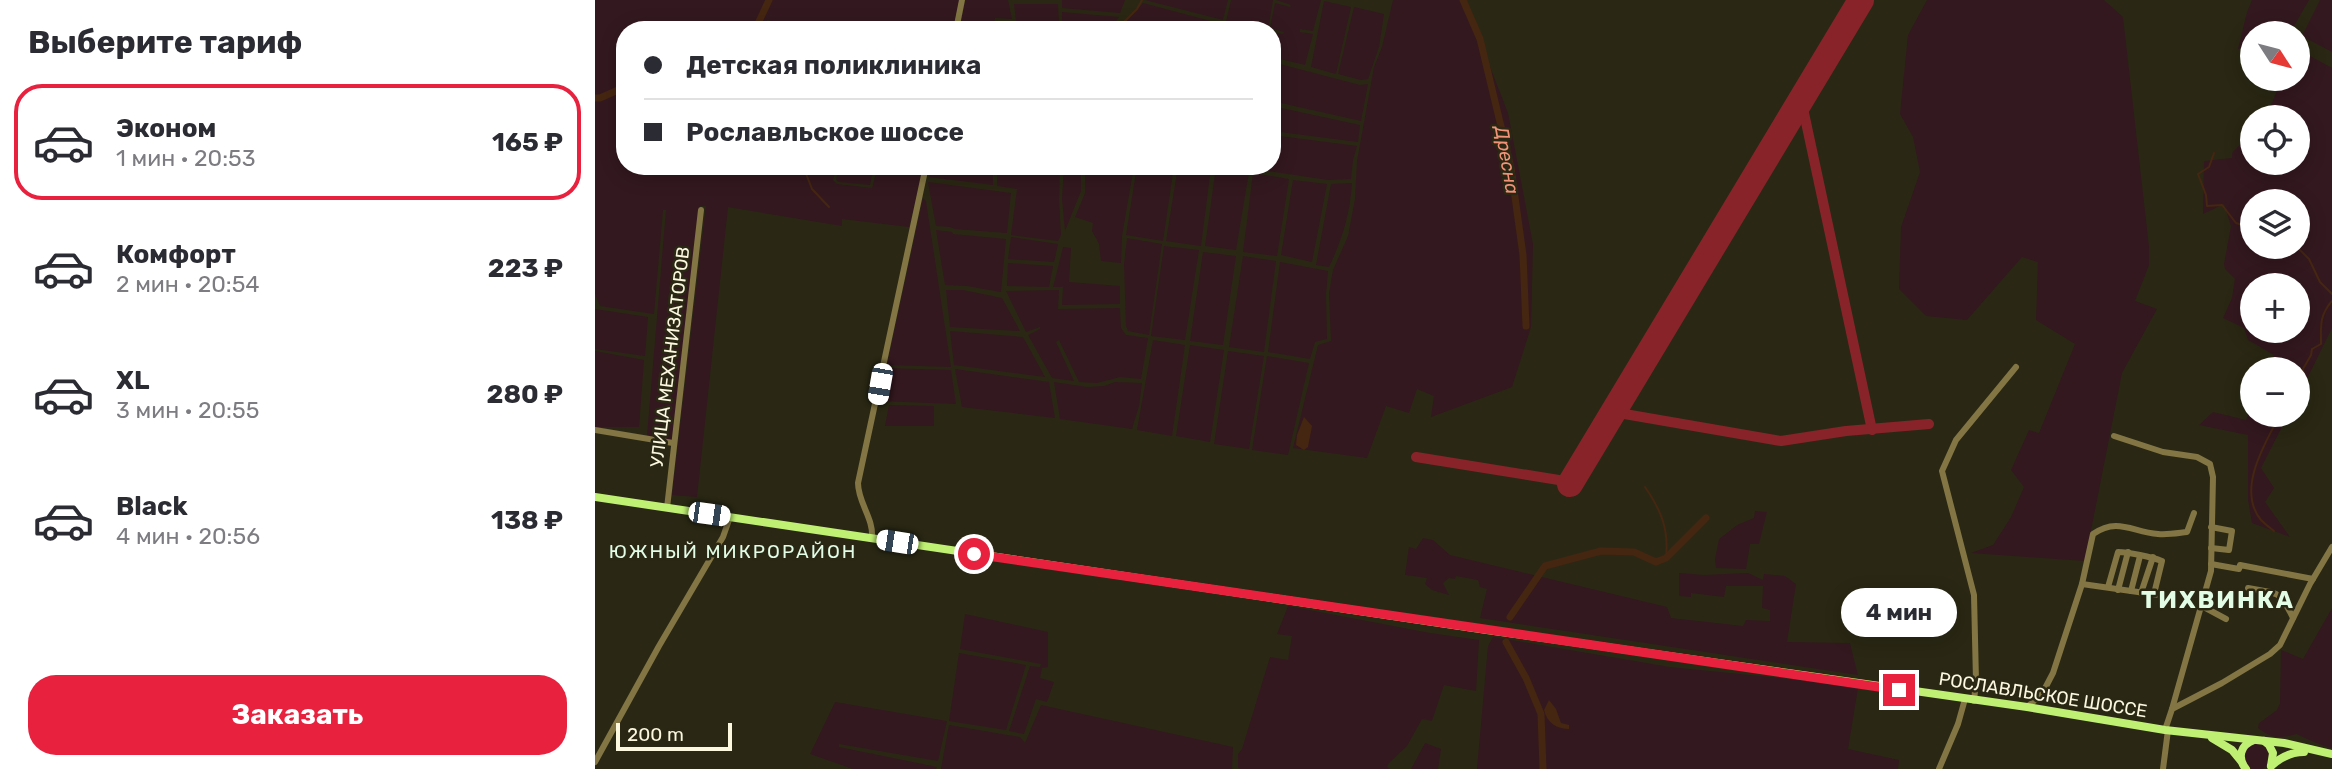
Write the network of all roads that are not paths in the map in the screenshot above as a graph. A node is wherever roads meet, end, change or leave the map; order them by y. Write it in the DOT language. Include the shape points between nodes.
graph roads {
  1 [pos="962,0"];
  2 [pos="958,21"];
  3 [pos="924,175"];
  4 [pos="701,210"];
  5 [pos="2016,367"];
  6 [pos="595,430"];
  7 [pos="2114,436"];
  8 [pos="673,443"];
  9 [pos="595,497"];
  10 [pos="667,508"];
  11 [pos="2194,513"];
  12 [pos="730,517"];
  13 [pos="2211,527"];
  14 [pos="872,538"];
  15 [pos="2332,547"];
  16 [pos="2211,548"];
  17 [pos="2127,552"];
  18 [pos="2140,556"];
  19 [pos="2153,557"];
  20 [pos="2211,564"];
  21 [pos="2313,579"];
  22 [pos="2082,584"];
  23 [pos="2108,587"];
  24 [pos="2248,588"];
  25 [pos="2118,590"];
  26 [pos="2131,591"];
  27 [pos="2141,593"];
  28 [pos="2200,605"];
  29 [pos="2293,618"];
  30 [pos="2226,619"];
  31 [pos="1970,700"];
  32 [pos="2027,707"];
  33 [pos="2172,709"];
  34 [pos="2166,730"];
  35 [pos="2199,734"];
  36 [pos="2259,740"];
  37 [pos="2318,752"];
  38 [pos="2332,754"];
  39 [pos="595,762"];
  40 [pos="2244,766"];
  41 [pos="2269,767"];
  42 [pos="1938,769"];
  43 [pos="2163,769"];
  1 -- 2 [label="street"];
  3 -- 14 [label="street" via="858,482"];
  4 -- 8 [label="street, УЛИЦА МЕХАНИЗАТОРОВ"];
  5 -- 31 [label="street" via="1955,440 1943,471 1974,595 1976,681"];
  6 -- 8 [label="street"];
  7 -- 13 [label="street" via="2210,464"];
  8 -- 10 [label="street, УЛИЦА МЕХАНИЗАТОРОВ"];
  9 -- 10 [label="main road, РОСЛАВЛЬСКОЕ ШОССЕ"];
  10 -- 12 [label="main road, РОСЛАВЛЬСКОЕ ШОССЕ"];
  11 -- 22 [label="street" via="2187,532 2159,535 2116,524 2103,527 2093,534"];
  12 -- 14 [label="main road, РОСЛАВЛЬСКОЕ ШОССЕ"];
  12 -- 39 [label="street" via="723,537"];
  13 -- 16 [label="street"];
  13 -- 16 [label="street" via="2232,531 2229,550"];
  14 -- 31 [label="main road, РОСЛАВЛЬСКОЕ ШОССЕ"];
  15 -- 21 [label="street"];
  16 -- 20 [label="street"];
  17 -- 18 [label="street"];
  17 -- 23 [label="street" via="2117,552"];
  17 -- 25 [label="street"];
  18 -- 19 [label="street"];
  18 -- 26 [label="street"];
  19 -- 27 [label="street"];
  19 -- 27 [label="street" via="2162,561 2156,595"];
  20 -- 21 [label="street"];
  20 -- 28 [label="street"];
  21 -- 29 [label="street"];
  22 -- 23 [label="street"];
  22 -- 32 [label="street" via="2053,673 2042,694"];
  23 -- 25 [label="street"];
  24 -- 29 [label="street" via="2283,597"];
  25 -- 26 [label="street"];
  26 -- 27 [label="street"];
  28 -- 30 [label="street"];
  28 -- 33 [label="street"];
  29 -- 33 [label="street" via="2280,645 2270,654"];
  31 -- 32 [label="main road, РОСЛАВЛЬСКОЕ ШОССЕ"];
  31 -- 42 [label="street"];
  32 -- 34 [label="main road, РОСЛАВЛЬСКОЕ ШОССЕ"];
  33 -- 34 [label="street"];
  34 -- 35 [label="main road, РОСЛАВЛЬСКОЕ ШОССЕ"];
  34 -- 43 [label="street"];
  35 -- 36 [label="main road, РОСЛАВЛЬСКОЕ ШОССЕ"];
  35 -- 40 [label="main road, РОСЛАВЛЬСКОЕ ШОССЕ" via="2223,743"];
  36 -- 37 [label="main road, РОСЛАВЛЬСКОЕ ШОССЕ"];
  36 -- 40 [label="main road" via="2243,748"];
  36 -- 41 [label="main road" via="2273,753"];
  37 -- 38 [label="main road"];
  37 -- 41 [label="main road" via="2294,752"];
}
